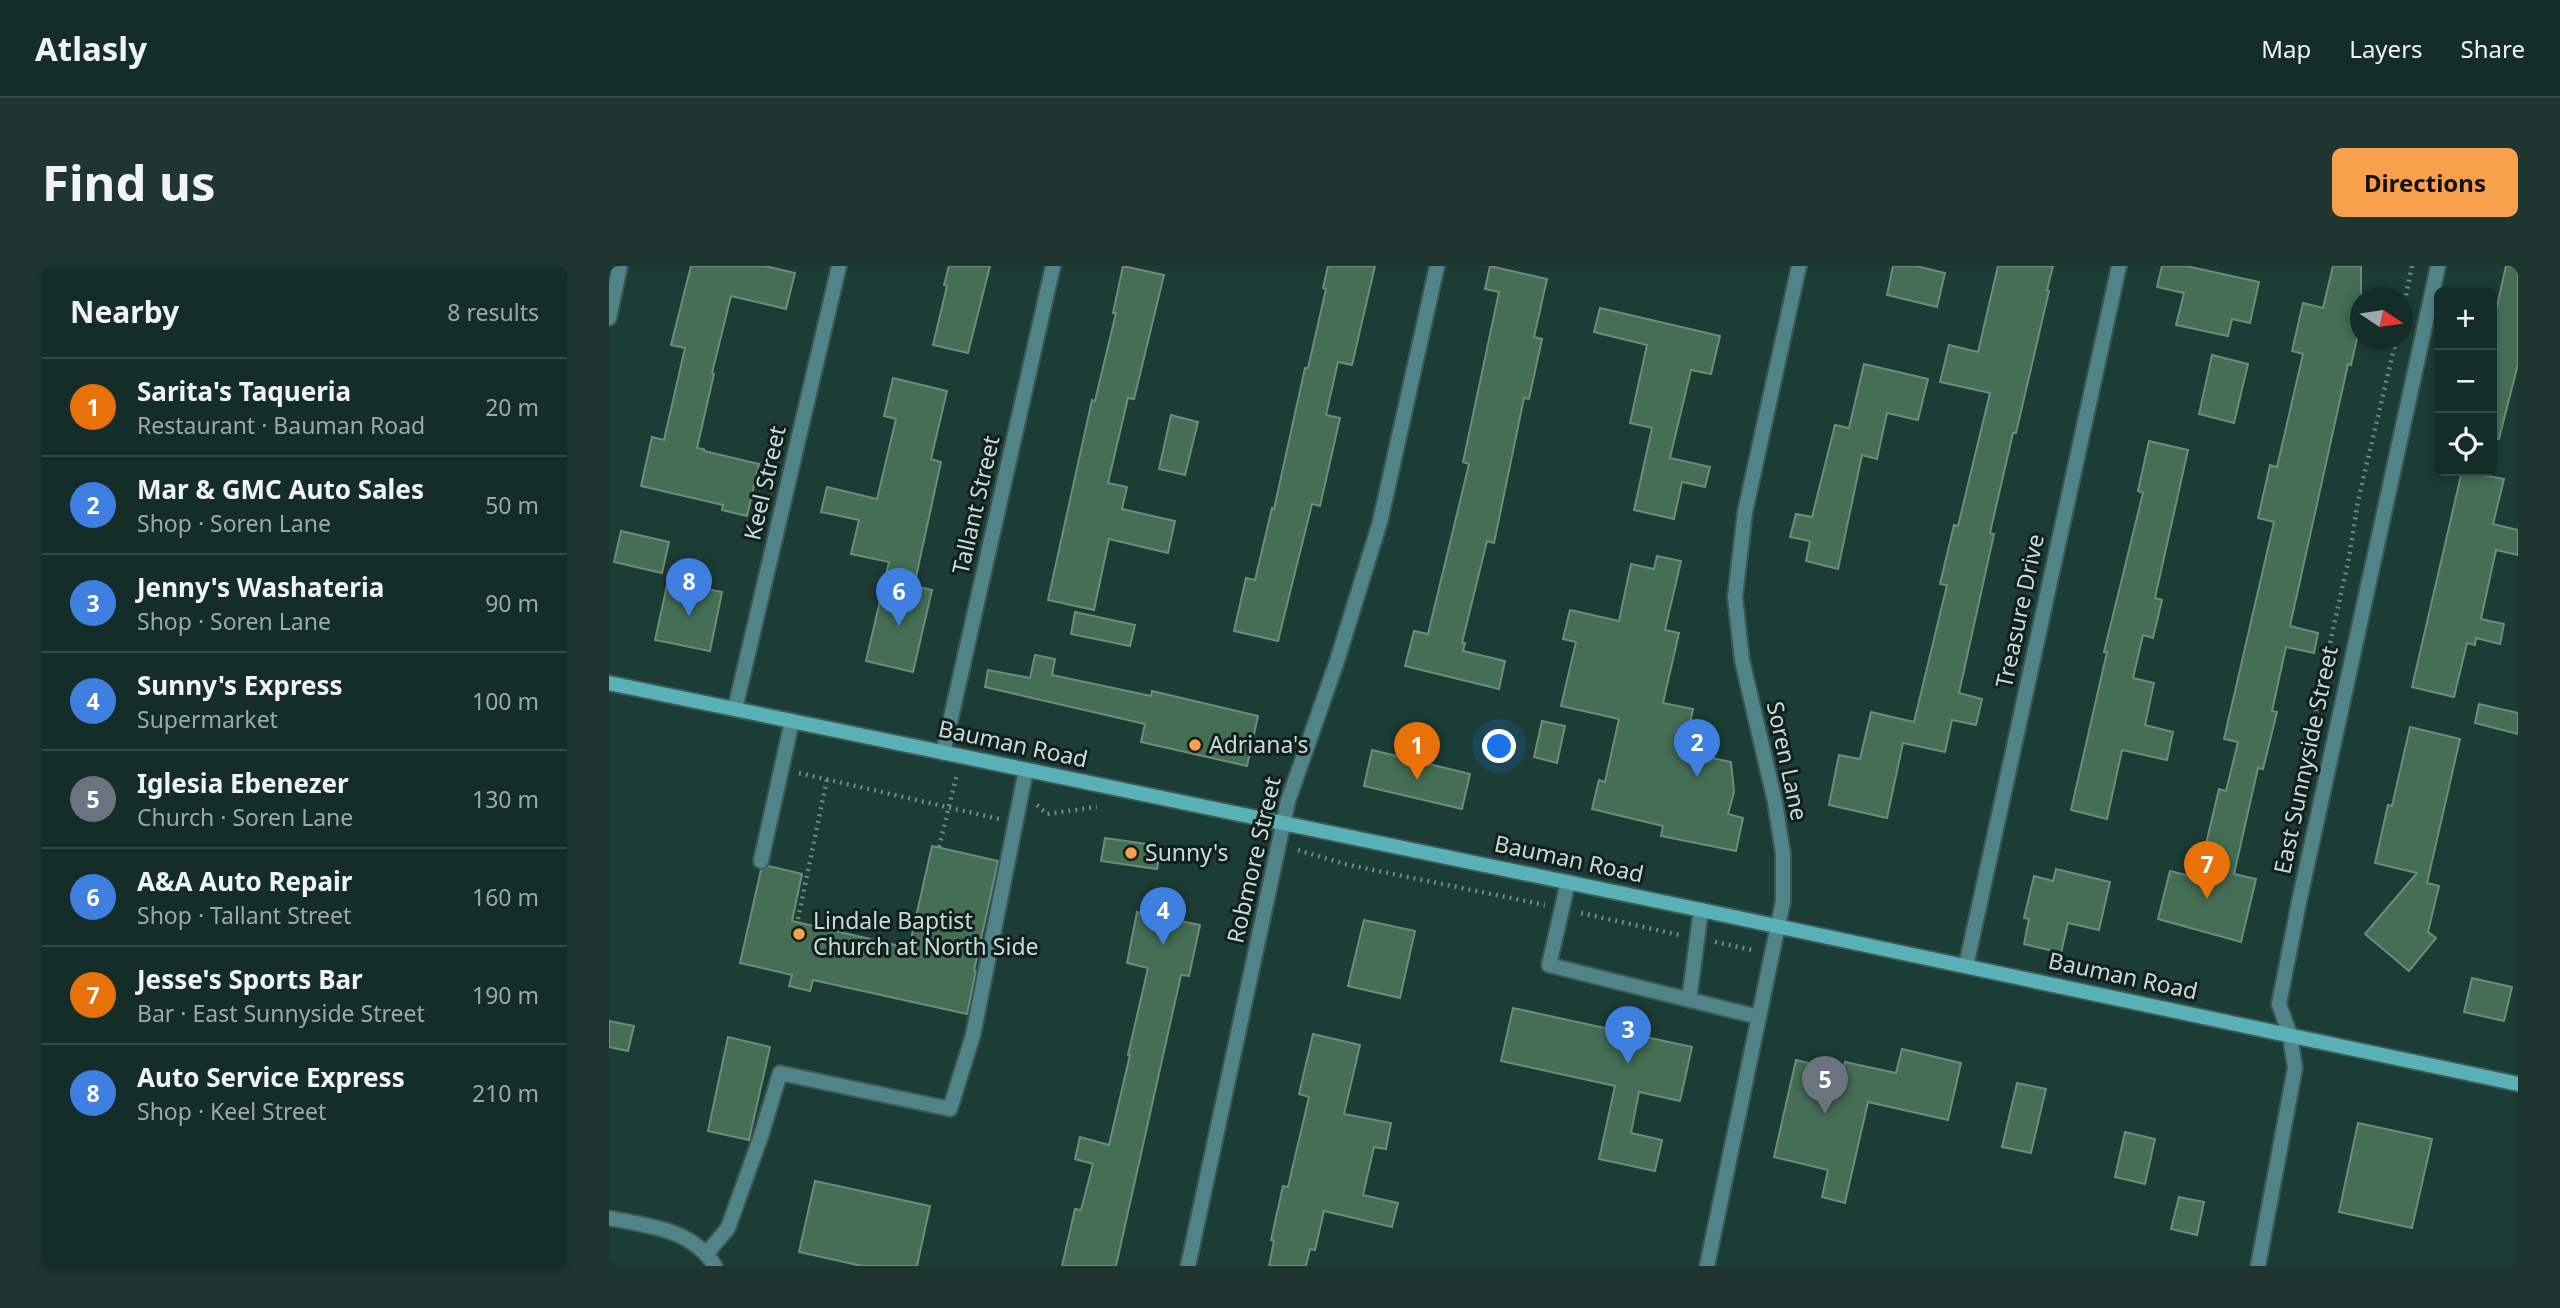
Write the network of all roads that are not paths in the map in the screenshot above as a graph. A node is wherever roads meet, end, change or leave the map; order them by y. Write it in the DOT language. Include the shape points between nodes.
graph roads {
  1 [pos="620,266"];
  2 [pos="839,266"];
  3 [pos="1053,266"];
  4 [pos="1437,266"];
  5 [pos="1799,266"];
  6 [pos="2119,266"];
  7 [pos="2438,266"];
  8 [pos="609,318"];
  9 [pos="609,683"];
  10 [pos="736,709"];
  11 [pos="793,721"];
  12 [pos="943,753"];
  13 [pos="1026,770"];
  14 [pos="1284,823"];
  15 [pos="761,861"];
  16 [pos="1568,882"];
  17 [pos="1701,910"];
  18 [pos="1778,926"];
  19 [pos="1966,966"];
  20 [pos="1689,1000"];
  21 [pos="1759,1017"];
  22 [pos="2290,1035"];
  23 [pos="2518,1084"];
  24 [pos="609,1218"];
  25 [pos="706,1253"];
  26 [pos="715,1266"];
  27 [pos="1188,1266"];
  28 [pos="1707,1266"];
  29 [pos="2258,1266"];
  1 -- 8 [label="street"];
  2 -- 10 [label="street, Keel Street"];
  3 -- 12 [label="street, Tallant Street"];
  4 -- 14 [label="street, Robmore Street" via="1380,522"];
  5 -- 18 [label="street, Soren Lane" via="1745,512 1735,597 1742,660 1783,854"];
  6 -- 19 [label="street, Treasure Drive"];
  7 -- 22 [label="street, East Sunnyside Street" via="2279,1004"];
  9 -- 10 [label="street, Bauman Road"];
  10 -- 11 [label="street, Bauman Road"];
  11 -- 12 [label="street, Bauman Road"];
  11 -- 15 [label="street"];
  12 -- 13 [label="street, Bauman Road"];
  13 -- 14 [label="street, Bauman Road"];
  13 -- 25 [label="street" via="973,1035 950,1109 780,1073 728,1228"];
  14 -- 16 [label="street, Bauman Road"];
  14 -- 27 [label="street, Robmore Street"];
  16 -- 17 [label="street, Bauman Road"];
  16 -- 20 [label="street" via="1549,965"];
  17 -- 18 [label="street, Bauman Road"];
  17 -- 20 [label="street"];
  18 -- 19 [label="street, Bauman Road"];
  18 -- 21 [label="street, Soren Lane"];
  19 -- 22 [label="street, Bauman Road"];
  20 -- 21 [label="street"];
  21 -- 28 [label="street, Soren Lane"];
  22 -- 23 [label="street, Bauman Road"];
  22 -- 29 [label="street, East Sunnyside Street" via="2295,1068"];
  24 -- 25 [label="street" via="679,1234"];
  25 -- 26 [label="street"];
}
